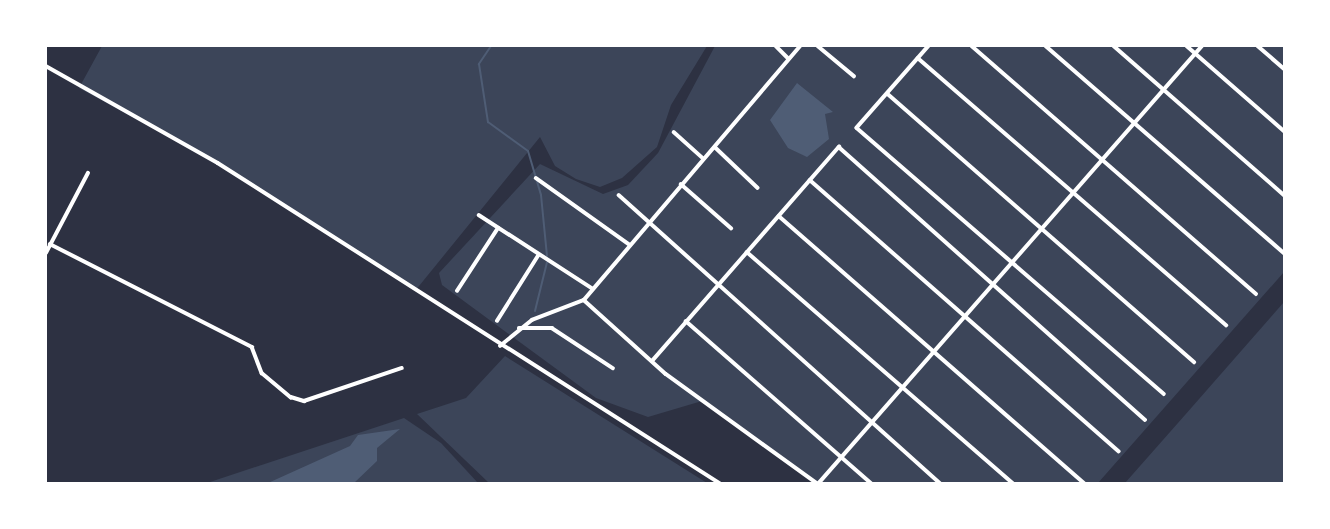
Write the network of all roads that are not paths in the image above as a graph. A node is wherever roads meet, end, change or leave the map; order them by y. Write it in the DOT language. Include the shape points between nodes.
graph roads {
  1 [pos="776,46"];
  2 [pos="800,46"];
  3 [pos="818,46"];
  4 [pos="929,46"];
  5 [pos="972,46"];
  6 [pos="1046,46"];
  7 [pos="1114,46"];
  8 [pos="1186,46"];
  9 [pos="1202,46"];
  10 [pos="1258,46"];
  11 [pos="1195,53"];
  12 [pos="918,58"];
  13 [pos="789,59"];
  14 [pos="46,66"];
  15 [pos="1284,69"];
  16 [pos="854,76"];
  17 [pos="1163,89"];
  18 [pos="888,94"];
  19 [pos="1133,123"];
  20 [pos="1284,131"];
  21 [pos="674,132"];
  22 [pos="715,147"];
  23 [pos="704,158"];
  24 [pos="1101,159"];
  25 [pos="88,173"];
  26 [pos="536,178"];
  27 [pos="810,180"];
  28 [pos="681,184"];
  29 [pos="758,188"];
  30 [pos="1073,193"];
  31 [pos="1284,194"];
  32 [pos="619,195"];
  33 [pos="479,215"];
  34 [pos="779,216"];
  35 [pos="648,222"];
  36 [pos="498,228"];
  37 [pos="731,228"];
  38 [pos="1041,229"];
  39 [pos="50,244"];
  40 [pos="629,244"];
  41 [pos="46,253"];
  42 [pos="747,253"];
  43 [pos="1284,253"];
  44 [pos="538,256"];
  45 [pos="1011,262"];
  46 [pos="993,284"];
  47 [pos="717,285"];
  48 [pos="593,289"];
  49 [pos="457,291"];
  50 [pos="1256,294"];
  51 [pos="584,300"];
  52 [pos="964,316"];
  53 [pos="497,321"];
  54 [pos="686,321"];
  55 [pos="1226,326"];
  56 [pos="517,328"];
  57 [pos="500,346"];
  58 [pos="933,351"];
  59 [pos="653,360"];
  60 [pos="1194,362"];
  61 [pos="402,368"];
  62 [pos="613,368"];
  63 [pos="902,386"];
  64 [pos="1164,394"];
  65 [pos="1145,420"];
  66 [pos="870,423"];
  67 [pos="1119,451"];
  68 [pos="841,457"];
  69 [pos="721,484"];
  70 [pos="818,484"];
  71 [pos="872,484"];
  72 [pos="941,484"];
  73 [pos="1014,484"];
  74 [pos="1085,484"];
  1 -- 13 [label="street"];
  2 -- 13 [label="street"];
  3 -- 16 [label="street"];
  4 -- 12 [label="street"];
  5 -- 24 [label="street"];
  6 -- 19 [label="street"];
  7 -- 17 [label="street"];
  8 -- 11 [label="street"];
  9 -- 11 [label="street"];
  10 -- 15 [label="street"];
  11 -- 17 [label="street"];
  11 -- 20 [label="street"];
  12 -- 18 [label="street"];
  12 -- 30 [label="street"];
  13 -- 22 [label="street"];
  14 -- 57 [label="street" via="218,163"];
  17 -- 19 [label="street"];
  17 -- 31 [label="street"];
  18 -- 38 [label="street"];
  18 -- 45 [label="street" via="857,128"];
  19 -- 24 [label="street"];
  19 -- 43 [label="street"];
  21 -- 23 [label="street"];
  22 -- 23 [label="street"];
  22 -- 29 [label="street"];
  23 -- 28 [label="street"];
  24 -- 30 [label="street"];
  24 -- 50 [label="street"];
  25 -- 39 [label="street"];
  26 -- 40 [label="street"];
  27 -- 34 [label="street"];
  27 -- 46 [label="street" via="843,149"];
  27 -- 52 [label="street"];
  28 -- 35 [label="street"];
  28 -- 37 [label="street"];
  30 -- 38 [label="street"];
  30 -- 55 [label="street"];
  32 -- 35 [label="street"];
  33 -- 36 [label="street"];
  34 -- 42 [label="street"];
  34 -- 58 [label="street"];
  35 -- 40 [label="street"];
  35 -- 47 [label="street"];
  36 -- 44 [label="street"];
  36 -- 49 [label="street"];
  38 -- 45 [label="street"];
  38 -- 60 [label="street"];
  39 -- 41 [label="street"];
  39 -- 61 [label="street" via="252,347 262,373 300,400"];
  40 -- 48 [label="street"];
  42 -- 47 [label="street"];
  42 -- 63 [label="street"];
  44 -- 48 [label="street"];
  44 -- 53 [label="street"];
  45 -- 46 [label="street"];
  45 -- 64 [label="street"];
  46 -- 52 [label="street"];
  46 -- 65 [label="street"];
  47 -- 54 [label="street"];
  47 -- 66 [label="street"];
  48 -- 51 [label="street"];
  51 -- 56 [label="street"];
  51 -- 59 [label="street"];
  52 -- 58 [label="street"];
  52 -- 67 [label="street"];
  54 -- 59 [label="street"];
  54 -- 68 [label="street"];
  56 -- 57 [label="street"];
  56 -- 62 [label="street" via="551,328"];
  57 -- 69 [label="street"];
  58 -- 63 [label="street"];
  58 -- 74 [label="street"];
  59 -- 70 [label="street"];
  63 -- 66 [label="street"];
  63 -- 73 [label="street"];
  66 -- 68 [label="street"];
  66 -- 72 [label="street"];
  68 -- 70 [label="street"];
  68 -- 71 [label="street"];
}
